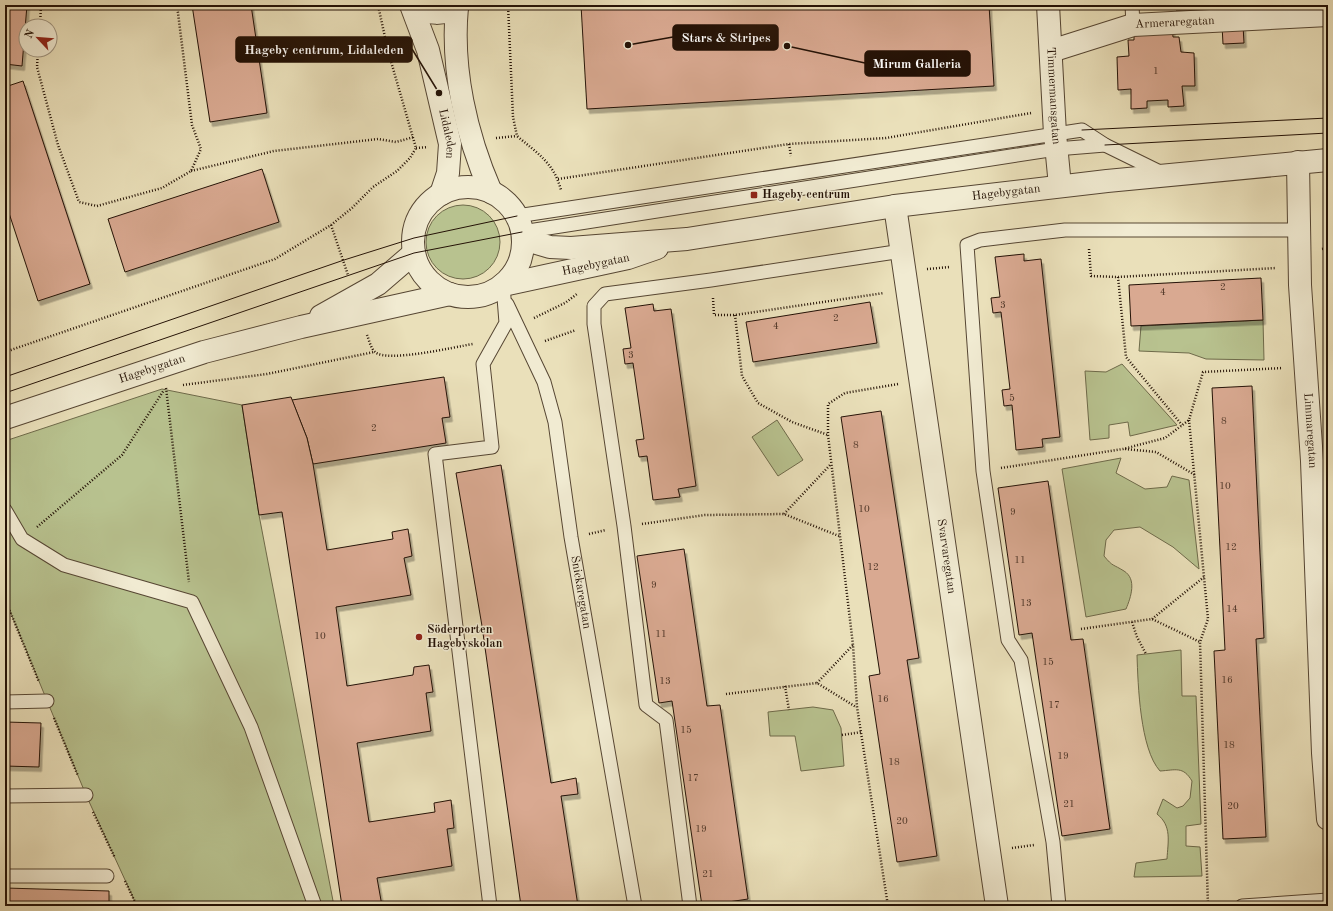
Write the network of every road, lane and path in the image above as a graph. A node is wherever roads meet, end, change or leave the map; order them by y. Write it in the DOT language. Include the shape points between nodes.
graph roads {
  1 [pos="41,5"];
  2 [pos="177,5"];
  3 [pos="378,5"];
  4 [pos="411,5"];
  5 [pos="414,5"];
  6 [pos="508,5"];
  7 [pos="1048,5"];
  8 [pos="458,6"];
  9 [pos="1132,15"];
  10 [pos="1328,15"];
  11 [pos="40,18"];
  12 [pos="1051,51"];
  13 [pos="38,58"];
  14 [pos="1054,109"];
  15 [pos="517,136"];
  16 [pos="414,137"];
  17 [pos="1056,141"];
  18 [pos="1328,160"];
  19 [pos="1298,162"];
  20 [pos="191,171"];
  21 [pos="1168,176"];
  22 [pos="558,179"];
  23 [pos="1060,186"];
  24 [pos="491,192"];
  25 [pos="441,194"];
  26 [pos="895,206"];
  27 [pos="521,229"];
  28 [pos="1087,230"];
  29 [pos="1299,230"];
  30 [pos="687,239"];
  31 [pos="902,251"];
  32 [pos="414,253"];
  33 [pos="1300,267"];
  34 [pos="1118,277"];
  35 [pos="711,280"];
  36 [pos="502,290"];
  37 [pos="907,290"];
  38 [pos="450,294"];
  39 [pos="735,315"];
  40 [pos="301,327"];
  41 [pos="500,334"];
  42 [pos="5,352"];
  43 [pos="1305,367"];
  44 [pos="920,380"];
  45 [pos="181,385"];
  46 [pos="174,386"];
  47 [pos="166,388"];
  48 [pos="158,390"];
  49 [pos="5,418"];
  50 [pos="1189,420"];
  51 [pos="1182,426"];
  52 [pos="828,435"];
  53 [pos="1123,449"];
  54 [pos="831,464"];
  55 [pos="983,471"];
  56 [pos="1195,475"];
  57 [pos="5,510"];
  58 [pos="784,514"];
  59 [pos="624,526"];
  60 [pos="839,536"];
  61 [pos="572,537"];
  62 [pos="22,540"];
  63 [pos="1204,577"];
  64 [pos="5,600"];
  65 [pos="192,602"];
  66 [pos="1152,619"];
  67 [pos="1132,622"];
  68 [pos="1081,629"];
  69 [pos="1200,642"];
  70 [pos="853,645"];
  71 [pos="1146,654"];
  72 [pos="817,683"];
  73 [pos="785,686"];
  74 [pos="726,694"];
  75 [pos="47,701"];
  76 [pos="5,702"];
  77 [pos="857,708"];
  78 [pos="789,710"];
  79 [pos="862,732"];
  80 [pos="842,735"];
  81 [pos="86,795"];
  82 [pos="5,796"];
  83 [pos="1328,819"];
  84 [pos="1053,842"];
  85 [pos="988,852"];
  86 [pos="5,876"];
  87 [pos="106,876"];
  88 [pos="1328,900"];
  89 [pos="315,906"];
  90 [pos="490,906"];
  91 [pos="635,906"];
  92 [pos="690,906"];
  93 [pos="888,906"];
  94 [pos="997,906"];
  95 [pos="1059,906"];
  96 [pos="1208,906"];
  97 [pos="1242,906"];
  1 -- 11 [label="path"];
  2 -- 20 [label="path" via="192,125 201,148"];
  3 -- 16 [label="path" via="388,50"];
  4 -- 25 [label="street, Lidaleden" via="428,50 450,144 448,173"];
  5 -- 8 [label="street" via="431,13 443,13"];
  6 -- 15 [label="path" via="513,117"];
  7 -- 12 [label="street, Timmermansgatan"];
  8 -- 24 [label="street, Lidaleden" via="455,28 456,60 474,147"];
  9 -- 10 [label="street, Armeraregatan"];
  9 -- 12 [label="street, Armeraregatan"];
  12 -- 14 [label="street, Timmermansgatan"];
  13 -- 20 [label="path" via="37,67 58,146 79,202 97,206 162,188"];
  14 -- 17 [label="street, Timmermansgatan"];
  14 -- 22 [label="path" via="886,138 789,144"];
  16 -- 20 [label="path" via="396,142 378,139 274,151"];
  16 -- 42 [label="path" via="416,148 397,171 373,187 331,224 274,259"];
  17 -- 21 [label="lane" via="1105,145"];
  17 -- 23 [label="street, Timmermansgatan"];
  17 -- 27 [label="lane"];
  17 -- 27 [label="lane"];
  18 -- 19 [label="street, Hagebygatan"];
  19 -- 21 [label="street, Hagebygatan"];
  19 -- 29 [label="street, Limmaregatan"];
  21 -- 23 [label="street, Hagebygatan"];
  23 -- 26 [label="street, Hagebygatan"];
  24 -- 25 [label="street" via="473,187 456,188"];
  24 -- 27 [label="street" via="506,202"];
  25 -- 32 [label="street" via="427,206 418,220"];
  26 -- 30 [label="street, Hagebygatan"];
  26 -- 31 [label="street, Svarvaregatan"];
  27 -- 30 [label="street, Hagebygatan" via="550,247 571,248"];
  27 -- 36 [label="street" via="523,251 519,264"];
  28 -- 29 [label="lane"];
  28 -- 34 [label="path" via="1091,276"];
  28 -- 55 [label="lane" via="1065,230 980,240 967,245"];
  29 -- 33 [label="street, Limmaregatan"];
  30 -- 36 [label="street, Hagebygatan" via="628,258"];
  31 -- 35 [label="lane"];
  31 -- 37 [label="street, Svarvaregatan"];
  32 -- 38 [label="street" via="421,270 433,284"];
  32 -- 40 [label="street, Hagebygatan" via="378,284"];
  33 -- 34 [label="path"];
  33 -- 43 [label="street, Limmaregatan"];
  34 -- 51 [label="path" via="1126,357"];
  35 -- 39 [label="path" via="714,315"];
  35 -- 59 [label="lane" via="605,294 594,306 594,324"];
  36 -- 38 [label="street" via="474,297"];
  36 -- 41 [label="lane" via="506,323"];
  36 -- 61 [label="lane, Snickaregatan" via="546,389 555,422"];
  37 -- 39 [label="path"];
  37 -- 44 [label="street, Svarvaregatan"];
  38 -- 40 [label="street, Hagebygatan"];
  39 -- 52 [label="path" via="742,376 758,403 792,422"];
  40 -- 49 [label="street, Hagebygatan" via="204,352"];
  41 -- 45 [label="path" via="478,343 411,354 383,357 374,352 267,374"];
  41 -- 90 [label="lane" via="483,364 492,447 435,454"];
  43 -- 50 [label="path" via="1203,372"];
  43 -- 83 [label="street, Limmaregatan"];
  44 -- 52 [label="path" via="844,393 828,404"];
  44 -- 85 [label="street, Svarvaregatan"];
  46 -- 47 [label="path"];
  47 -- 48 [label="path"];
  47 -- 62 [label="path" via="122,455"];
  47 -- 65 [label="path"];
  50 -- 51 [label="path"];
  50 -- 56 [label="path"];
  51 -- 53 [label="path" via="1165,438"];
  52 -- 54 [label="path"];
  53 -- 55 [label="path"];
  53 -- 56 [label="path" via="1156,452"];
  54 -- 58 [label="path"];
  54 -- 60 [label="path"];
  55 -- 84 [label="lane" via="1008,640 1021,660"];
  56 -- 63 [label="path"];
  57 -- 62 [label="lane"];
  58 -- 59 [label="path" via="705,515"];
  58 -- 60 [label="path"];
  59 -- 61 [label="path"];
  59 -- 92 [label="lane" via="646,705 666,720"];
  60 -- 70 [label="path"];
  61 -- 91 [label="lane, Snickaregatan"];
  62 -- 65 [label="lane" via="64,565"];
  63 -- 66 [label="path"];
  63 -- 69 [label="path" via="1208,619"];
  64 -- 75 [label="path"];
  65 -- 89 [label="lane" via="251,727"];
  66 -- 67 [label="path"];
  66 -- 69 [label="path"];
  67 -- 68 [label="path"];
  67 -- 71 [label="path"];
  69 -- 96 [label="path"];
  70 -- 72 [label="path"];
  70 -- 77 [label="path"];
  72 -- 73 [label="path"];
  72 -- 77 [label="path"];
  73 -- 74 [label="path"];
  73 -- 78 [label="path"];
  75 -- 76 [label="lane"];
  77 -- 79 [label="path"];
  79 -- 80 [label="path"];
  79 -- 93 [label="path"];
  81 -- 82 [label="lane"];
  84 -- 85 [label="path"];
  84 -- 95 [label="lane"];
  85 -- 94 [label="street, Svarvaregatan"];
  86 -- 87 [label="lane"];
  88 -- 97 [label="lane"];
}
